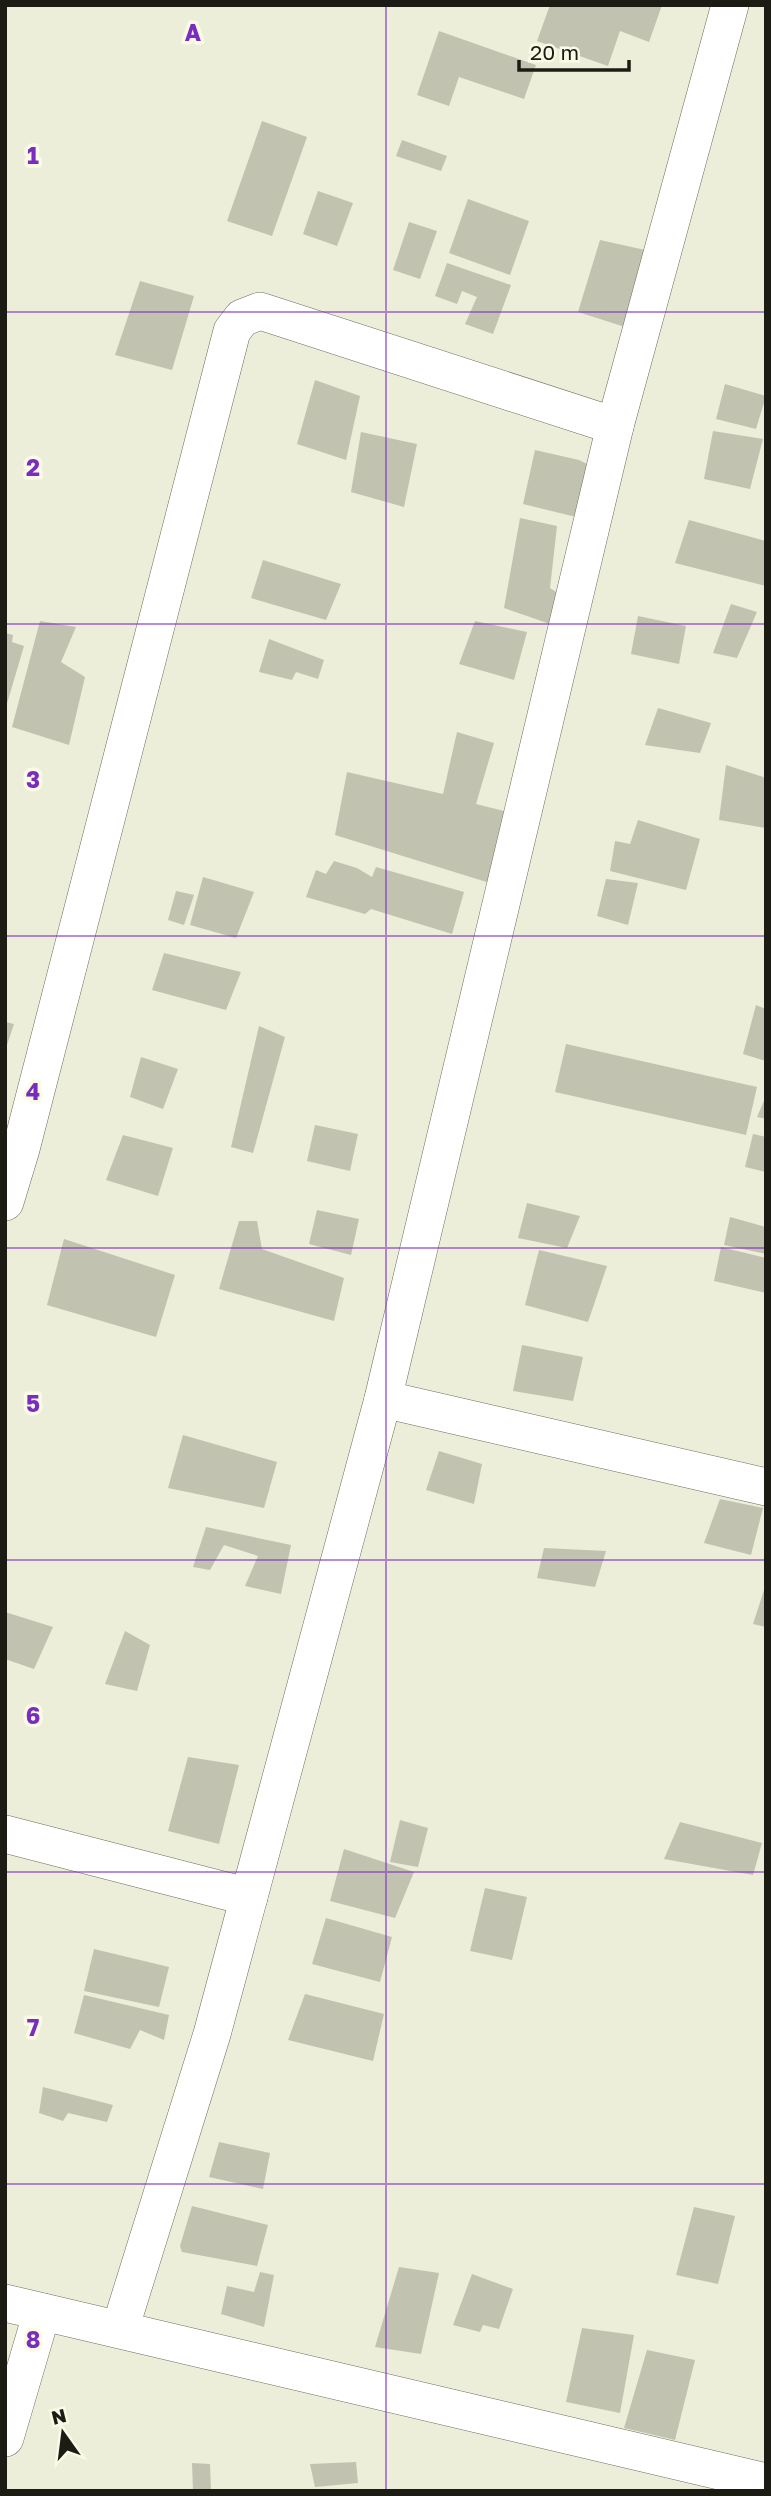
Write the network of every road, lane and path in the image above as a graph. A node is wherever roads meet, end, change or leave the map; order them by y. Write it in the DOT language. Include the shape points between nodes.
graph roads {
  1 [pos="730,5"];
  2 [pos="615,426"];
  3 [pos="5,1202"];
  4 [pos="383,1399"];
  5 [pos="766,1487"];
  6 [pos="5,1834"];
  7 [pos="249,1897"];
  8 [pos="5,2303"];
  9 [pos="42,2312"];
  10 [pos="120,2329"];
  11 [pos="5,2438"];
  12 [pos="766,2482"];
  1 -- 2 [label="street"];
  2 -- 3 [label="street" via="260,311 242,318 232,331"];
  2 -- 4 [label="street"];
  4 -- 5 [label="street"];
  4 -- 7 [label="street"];
  6 -- 7 [label="street"];
  7 -- 10 [label="street" via="212,2034"];
  8 -- 9 [label="street"];
  9 -- 10 [label="street"];
  9 -- 11 [label="street"];
  10 -- 12 [label="street"];
}
